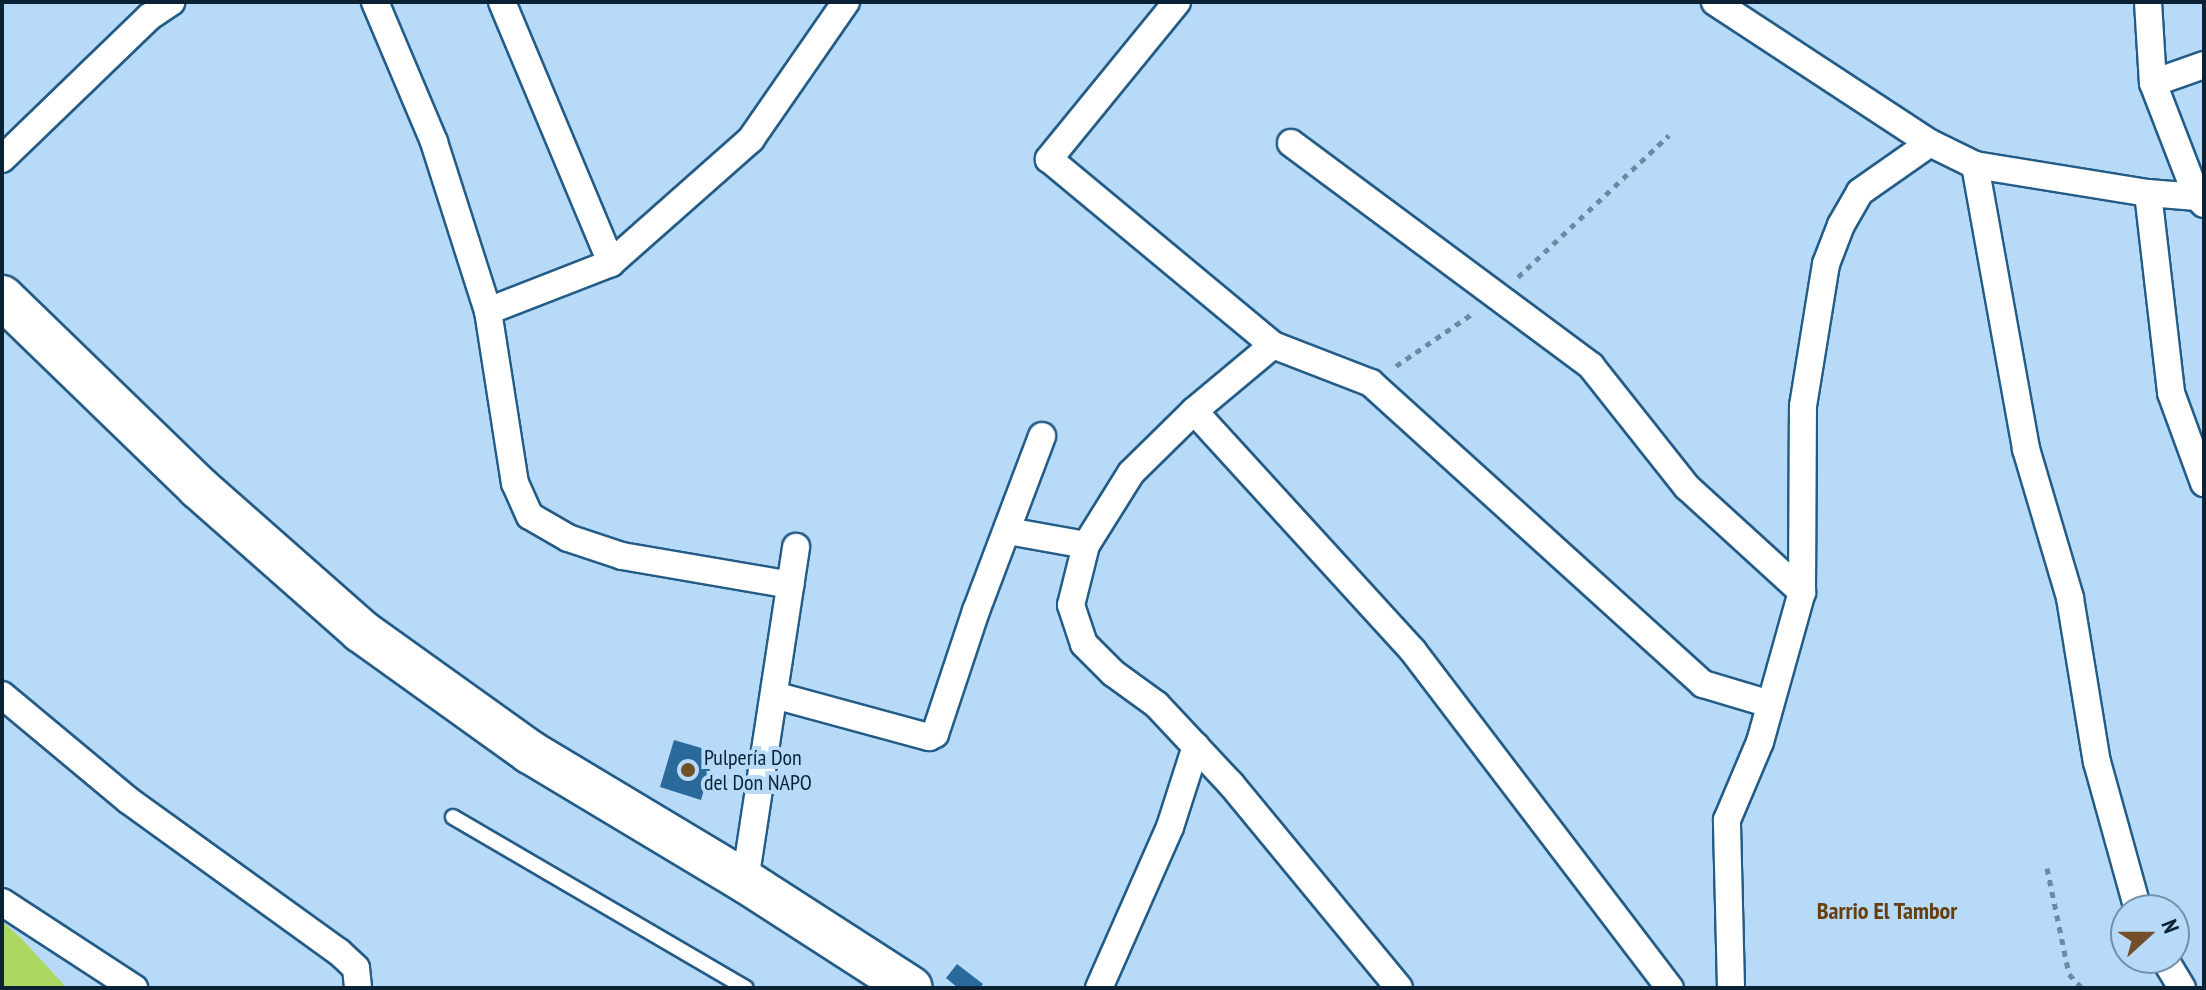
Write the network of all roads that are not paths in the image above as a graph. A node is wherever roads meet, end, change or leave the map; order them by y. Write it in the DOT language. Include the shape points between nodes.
graph roads {
  1 [pos="171,2"];
  2 [pos="502,2"];
  3 [pos="846,2"];
  4 [pos="1177,2"];
  5 [pos="1715,2"];
  6 [pos="2148,2"];
  7 [pos="385,5"];
  8 [pos="2204,65"];
  9 [pos="2153,83"];
  10 [pos="1291,143"];
  11 [pos="1930,143"];
  12 [pos="2,159"];
  13 [pos="1975,165"];
  14 [pos="2148,193"];
  15 [pos="2200,200"];
  16 [pos="611,263"];
  17 [pos="2,297"];
  18 [pos="488,311"];
  19 [pos="1273,345"];
  20 [pos="1194,411"];
  21 [pos="1042,436"];
  22 [pos="2204,483"];
  23 [pos="1008,531"];
  24 [pos="1086,545"];
  25 [pos="796,547"];
  26 [pos="791,585"];
  27 [pos="1802,592"];
  28 [pos="2,695"];
  29 [pos="774,695"];
  30 [pos="1770,704"];
  31 [pos="1196,746"];
  32 [pos="453,817"];
  33 [pos="745,881"];
  34 [pos="2134,894"];
  35 [pos="2,902"];
  36 [pos="891,982"];
  37 [pos="134,988"];
  38 [pos="358,988"];
  39 [pos="746,988"];
  40 [pos="1099,988"];
  41 [pos="1399,988"];
  42 [pos="1670,988"];
  43 [pos="1731,988"];
  1 -- 12 [label="street"];
  2 -- 16 [label="street"];
  3 -- 16 [label="street" via="751,139"];
  4 -- 19 [label="street" via="1049,159"];
  5 -- 11 [label="street"];
  6 -- 9 [label="street"];
  7 -- 18 [label="street"];
  8 -- 9 [label="street"];
  9 -- 15 [label="street"];
  10 -- 27 [label="street" via="1591,366 1687,487"];
  11 -- 13 [label="street"];
  11 -- 27 [label="street" via="1860,192 1826,264 1803,406"];
  13 -- 14 [label="street"];
  13 -- 34 [label="street" via="2026,449 2070,598 2097,762"];
  14 -- 15 [label="street"];
  14 -- 22 [label="street" via="2171,393"];
  16 -- 18 [label="street"];
  17 -- 33 [label="main road" via="199,488 361,631 530,752"];
  18 -- 26 [label="street" via="515,483 530,516 568,538 622,556"];
  19 -- 20 [label="street"];
  19 -- 30 [label="street" via="1371,383 1703,684"];
  20 -- 24 [label="street" via="1131,473"];
  20 -- 42 [label="street" via="1413,651"];
  21 -- 23 [label="street"];
  23 -- 24 [label="street"];
  23 -- 29 [label="street" via="935,734 929,737"];
  24 -- 31 [label="street" via="1071,605 1084,644 1157,705"];
  25 -- 26 [label="street"];
  26 -- 29 [label="street"];
  27 -- 30 [label="street"];
  28 -- 38 [label="street" via="128,800 339,952 356,968"];
  29 -- 33 [label="street"];
  30 -- 43 [label="street" via="1727,820"];
  31 -- 40 [label="street" via="1170,827"];
  31 -- 41 [label="street"];
  32 -- 39 [label="lane"];
  33 -- 36 [label="main road"];
  35 -- 37 [label="street"];
}
